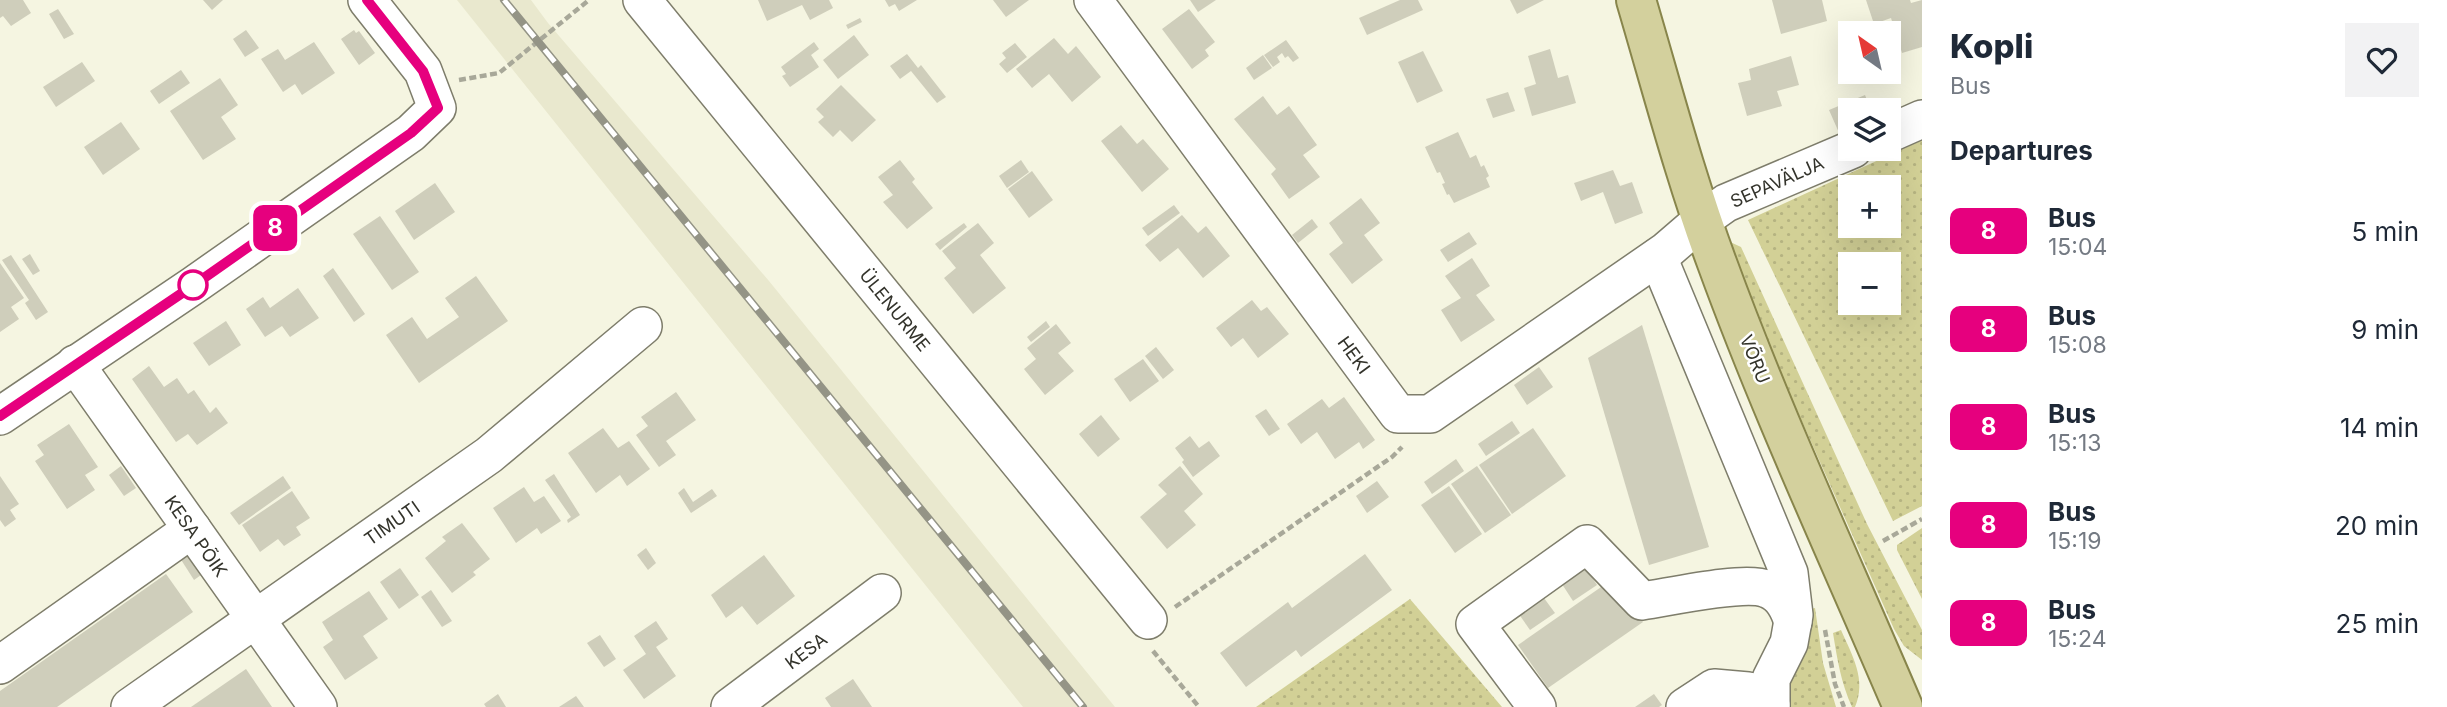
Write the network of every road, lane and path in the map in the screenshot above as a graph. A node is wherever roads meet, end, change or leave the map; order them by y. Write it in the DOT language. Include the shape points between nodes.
graph roads {
  1 [pos="367,0"];
  2 [pos="589,0"];
  3 [pos="642,0"];
  4 [pos="1093,0"];
  5 [pos="1636,0"];
  6 [pos="435,99"];
  7 [pos="1922,119"];
  8 [pos="1901,128"];
  9 [pos="1838,155"];
  10 [pos="1702,220"];
  11 [pos="1658,257"];
  12 [pos="643,326"];
  13 [pos="75,364"];
  14 [pos="1416,414"];
  15 [pos="0,416"];
  16 [pos="1922,519"];
  17 [pos="192,529"];
  18 [pos="1883,541"];
  19 [pos="882,593"];
  20 [pos="255,619"];
  21 [pos="1148,620"];
  22 [pos="1793,622"];
  23 [pos="0,665"];
  24 [pos="1771,706"];
  25 [pos="131,707"];
  26 [pos="318,707"];
  27 [pos="730,707"];
  28 [pos="1537,707"];
  29 [pos="1685,707"];
  30 [pos="1903,707"];
  1 -- 6 [label="street" via="423,71"];
  2 -- 6 [label="path" via="499,73 467,77"];
  3 -- 21 [label="street, ÜLENURME"];
  4 -- 14 [label="street, HEKI" via="1398,414"];
  5 -- 10 [label="main road, VÕRU"];
  6 -- 13 [label="street" via="400,141"];
  7 -- 8 [label="street"];
  9 -- 10 [label="street, SEPAVÄLJA" via="1726,203"];
  10 -- 11 [label="street"];
  10 -- 30 [label="main road, VÕRU" via="1790,449"];
  11 -- 14 [label="street" via="1430,414"];
  11 -- 22 [label="street" via="1789,573"];
  12 -- 20 [label="street, TIMUTI" via="489,455"];
  13 -- 15 [label="street"];
  13 -- 17 [label="street, KESA PÕIK"];
  14 -- 21 [label="path" via="1408,439 1392,457 1170,610"];
  16 -- 18 [label="path"];
  17 -- 20 [label="street, KESA PÕIK"];
  17 -- 23 [label="street"];
  19 -- 27 [label="street, KESA"];
  20 -- 25 [label="street, TIMUTI"];
  20 -- 26 [label="street, KESA PÕIK"];
  22 -- 24 [label="street" via="1789,643 1771,679"];
  22 -- 28 [label="street" via="1787,605 1770,589 1748,585 1642,601 1587,544 1475,624"];
  24 -- 29 [label="street" via="1748,691 1714,688"];
}
